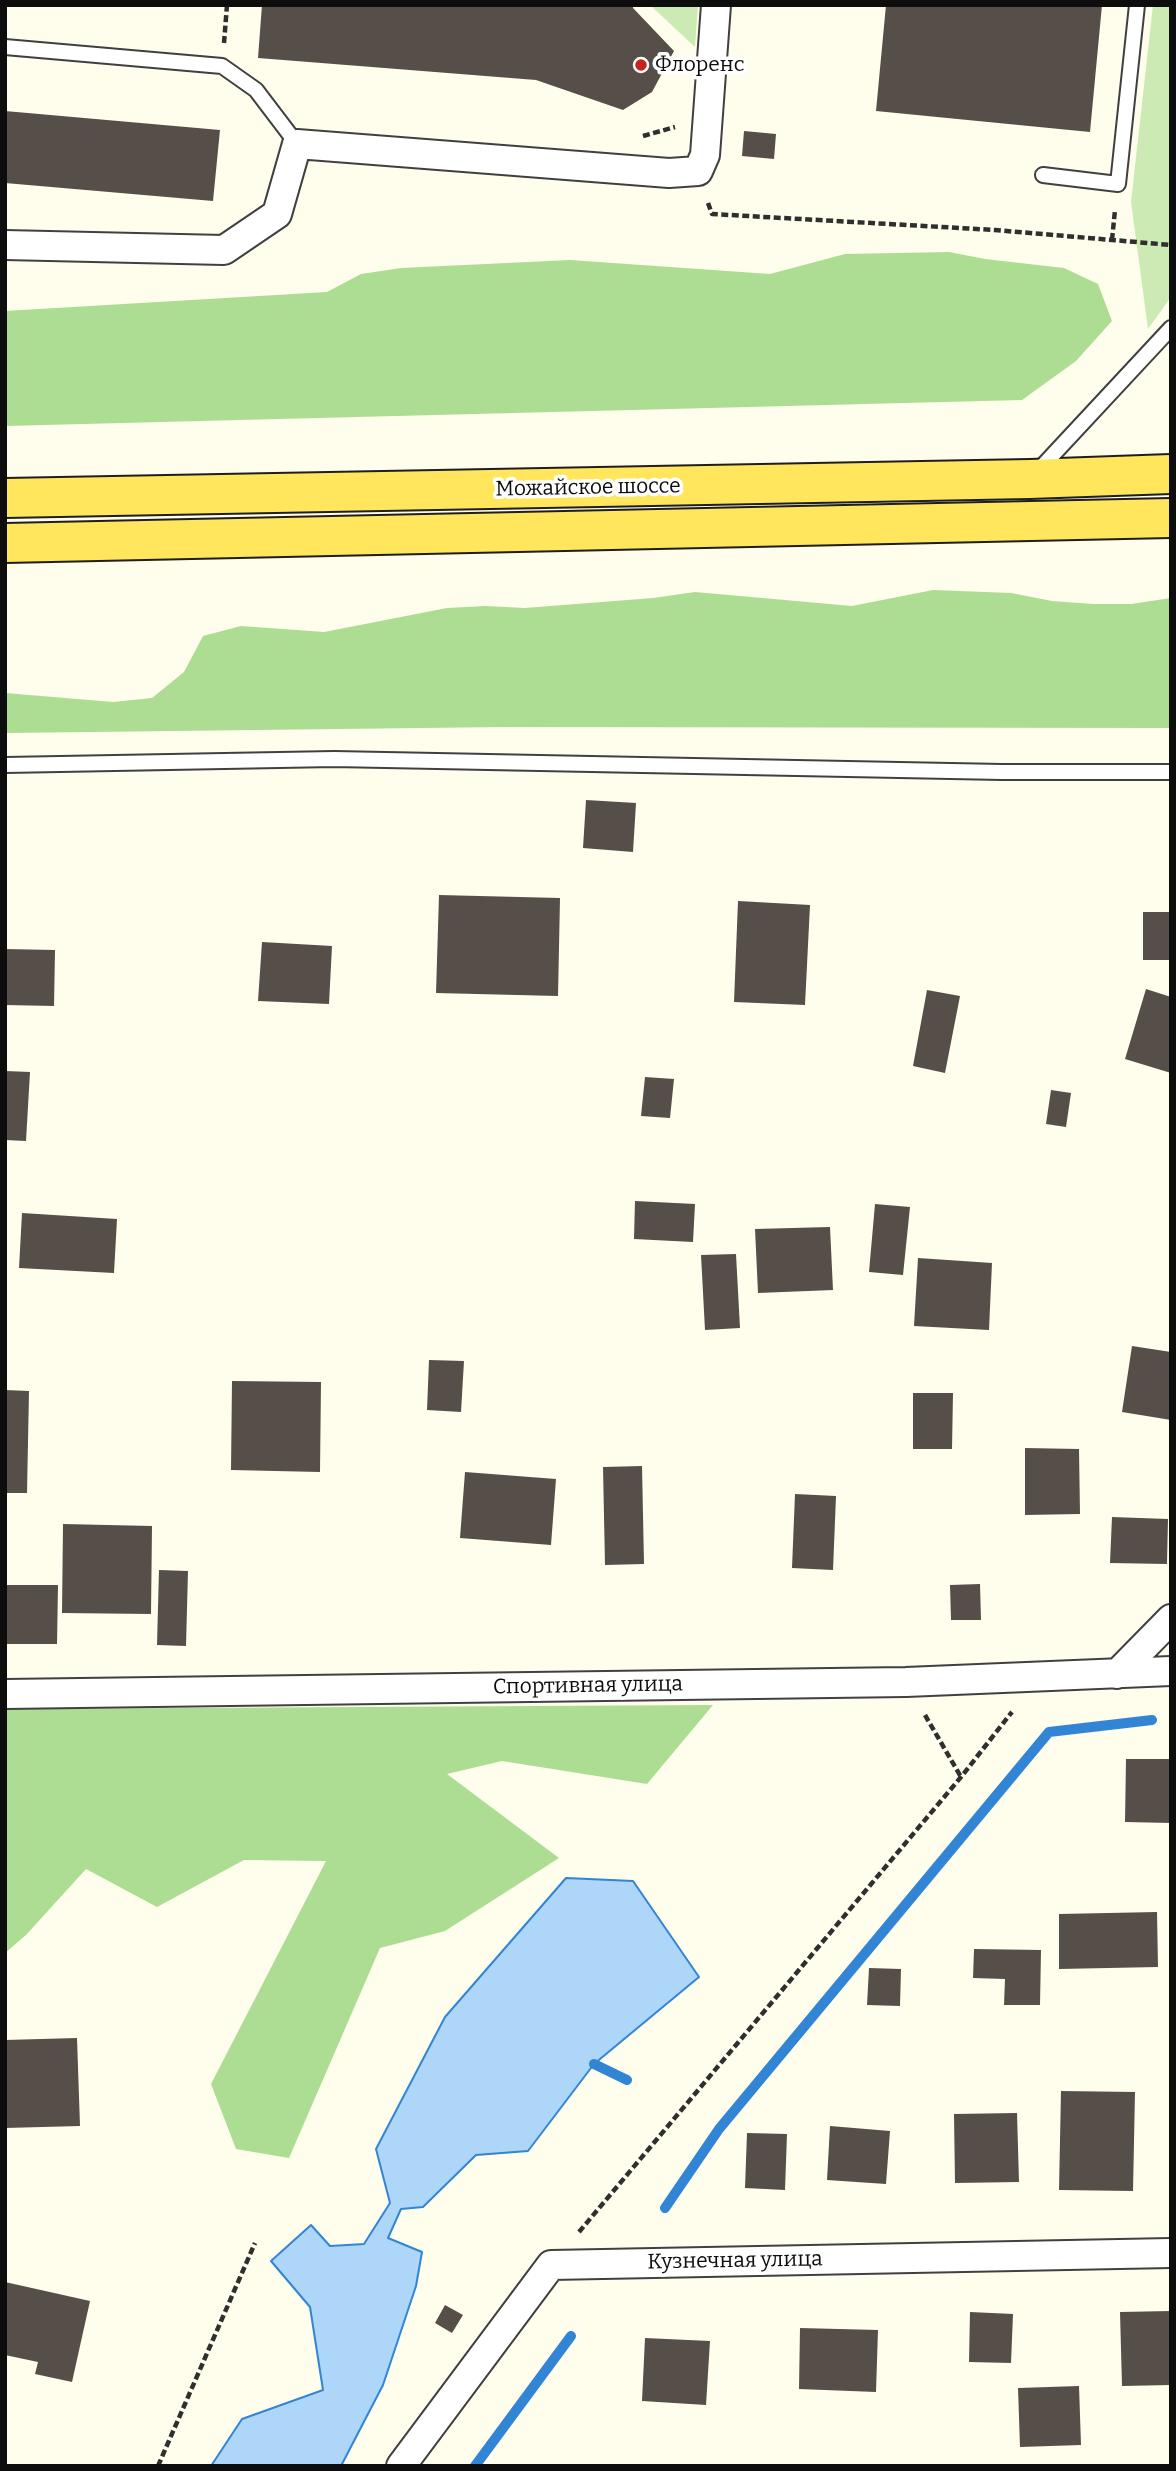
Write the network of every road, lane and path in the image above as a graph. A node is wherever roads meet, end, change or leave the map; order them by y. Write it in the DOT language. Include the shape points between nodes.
graph roads {
  1 [pos="716,5"];
  2 [pos="1137,5"];
  3 [pos="5,47"];
  4 [pos="681,121"];
  5 [pos="639,138"];
  6 [pos="297,144"];
  7 [pos="698,171"];
  8 [pos="1043,175"];
  9 [pos="5,245"];
  10 [pos="1171,245"];
  11 [pos="1171,328"];
  12 [pos="1171,474"];
  13 [pos="1030,480"];
  14 [pos="5,498"];
  15 [pos="1171,518"];
  16 [pos="5,543"];
  17 [pos="5,765"];
  18 [pos="1171,772"];
  19 [pos="1171,1619"];
  20 [pos="1171,1671"];
  21 [pos="1117,1674"];
  22 [pos="1039,1678"];
  23 [pos="906,1682"];
  24 [pos="5,1694"];
  25 [pos="961,1777"];
  26 [pos="255,2243"];
  27 [pos="1171,2253"];
  28 [pos="551,2264"];
  29 [pos="158,2466"];
  30 [pos="401,2466"];
  1 -- 7 [label="street" via="705,155"];
  2 -- 8 [label="lane" via="1118,184"];
  3 -- 6 [label="lane" via="222,65 256,90"];
  4 -- 5 [label="path" via="674,128"];
  6 -- 7 [label="street" via="669,173"];
  6 -- 9 [label="street" via="276,214 224,250"];
  7 -- 10 [label="path" via="712,214"];
  11 -- 13 [label="lane"];
  12 -- 13 [label="main road, Можайское шоссе"];
  13 -- 14 [label="main road, Можайское шоссе"];
  15 -- 16 [label="main road, Можайское шоссе"];
  17 -- 18 [label="lane" via="334,759"];
  19 -- 21 [label="street"];
  20 -- 21 [label="street, Спортивная улица"];
  21 -- 22 [label="street, Спортивная улица"];
  22 -- 23 [label="street, Спортивная улица"];
  22 -- 25 [label="path"];
  23 -- 24 [label="street, Спортивная улица"];
  23 -- 25 [label="path"];
  25 -- 28 [label="path"];
  26 -- 29 [label="path"];
  27 -- 28 [label="street, Кузнечная улица"];
  28 -- 30 [label="street"];
}
